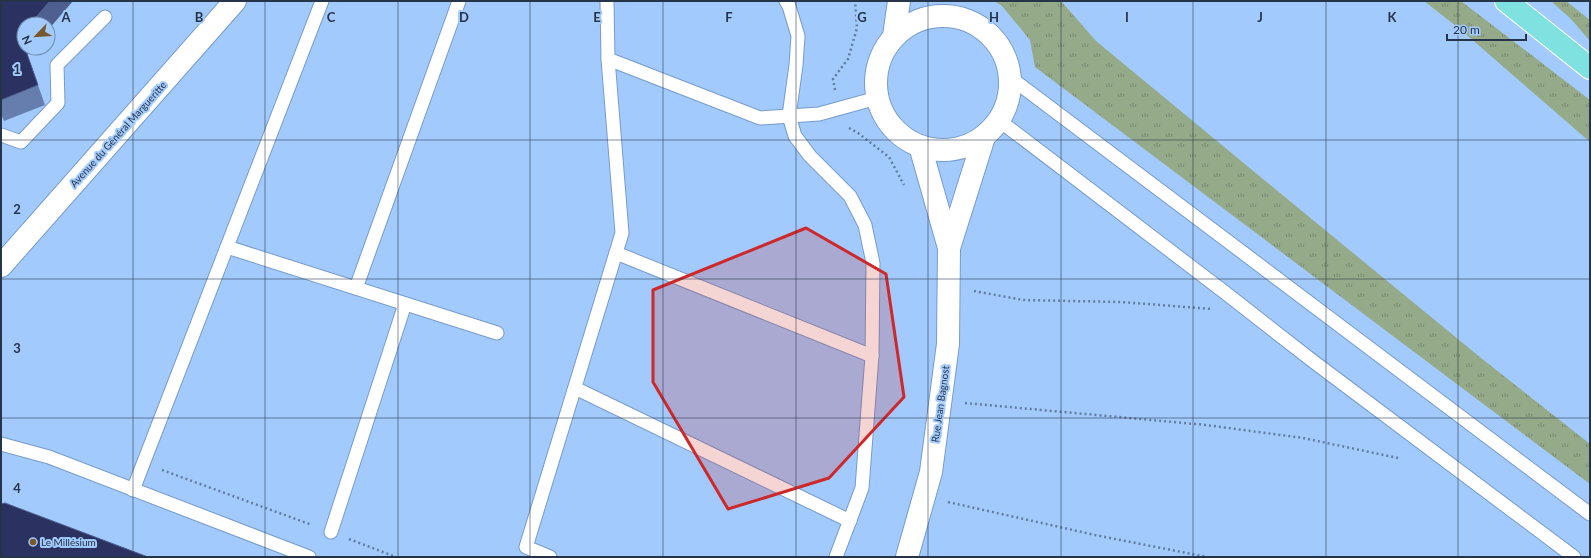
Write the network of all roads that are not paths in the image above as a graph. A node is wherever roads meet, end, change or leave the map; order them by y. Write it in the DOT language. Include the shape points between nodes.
graph roads {
  1 [pos="236,1"];
  2 [pos="322,1"];
  3 [pos="459,1"];
  4 [pos="607,1"];
  5 [pos="786,1"];
  6 [pos="899,1"];
  7 [pos="1506,1"];
  8 [pos="949,8"];
  9 [pos="105,17"];
  10 [pos="894,36"];
  11 [pos="608,59"];
  12 [pos="1590,68"];
  13 [pos="1011,78"];
  14 [pos="877,98"];
  15 [pos="789,116"];
  16 [pos="1000,121"];
  17 [pos="1,135"];
  18 [pos="984,137"];
  19 [pos="920,146"];
  20 [pos="227,247"];
  21 [pos="948,248"];
  22 [pos="616,253"];
  23 [pos="1,266"];
  24 [pos="356,288"];
  25 [pos="405,304"];
  26 [pos="497,333"];
  27 [pos="872,356"];
  28 [pos="575,388"];
  29 [pos="1,444"];
  30 [pos="133,490"];
  31 [pos="1590,514"];
  32 [pos="850,521"];
  33 [pos="331,532"];
  34 [pos="309,557"];
  35 [pos="550,557"];
  36 [pos="836,557"];
  37 [pos="906,557"];
  38 [pos="1574,557"];
  1 -- 23 [label="street, Avenue du Général Margueritte"];
  2 -- 20 [label="lane"];
  3 -- 24 [label="lane"];
  4 -- 11 [label="lane"];
  5 -- 15 [label="lane" via="790,6 798,36"];
  6 -- 10 [label="street, Rue Jean Bagnost"];
  7 -- 12 [label="main road"];
  8 -- 10 [label="street, Rue Jean Bagnost" via="911,23"];
  8 -- 13 [label="street, Rue Jean Bagnost" via="976,23 993,37 1006,56"];
  9 -- 17 [label="lane" via="57,65 58,103 21,142"];
  10 -- 14 [label="street, Rue Jean Bagnost" via="882,55 876,76"];
  11 -- 15 [label="lane" via="760,118"];
  11 -- 22 [label="lane" via="622,233"];
  13 -- 16 [label="street, Rue Jean Bagnost" via="1009,100"];
  13 -- 31 [label="lane"];
  14 -- 15 [label="lane" via="819,114"];
  14 -- 19 [label="street, Rue Jean Bagnost" via="886,119 901,135"];
  15 -- 27 [label="lane" via="795,136 810,156 850,196 865,225 874,263"];
  16 -- 18 [label="street, Rue Jean Bagnost"];
  16 -- 38 [label="lane"];
  18 -- 19 [label="street, Rue Jean Bagnost" via="964,148 942,151"];
  18 -- 21 [label="street, Rue Jean Bagnost"];
  19 -- 21 [label="street, Rue Jean Bagnost"];
  20 -- 24 [label="lane"];
  20 -- 30 [label="lane"];
  21 -- 37 [label="street, Rue Jean Bagnost" via="948,344 931,472"];
  22 -- 27 [label="lane"];
  22 -- 28 [label="lane"];
  24 -- 25 [label="lane"];
  25 -- 26 [label="lane"];
  25 -- 33 [label="lane"];
  27 -- 32 [label="lane" via="862,488"];
  28 -- 32 [label="lane"];
  28 -- 35 [label="lane" via="526,547"];
  29 -- 30 [label="lane" via="49,457"];
  30 -- 34 [label="lane"];
  32 -- 36 [label="lane"];
}
